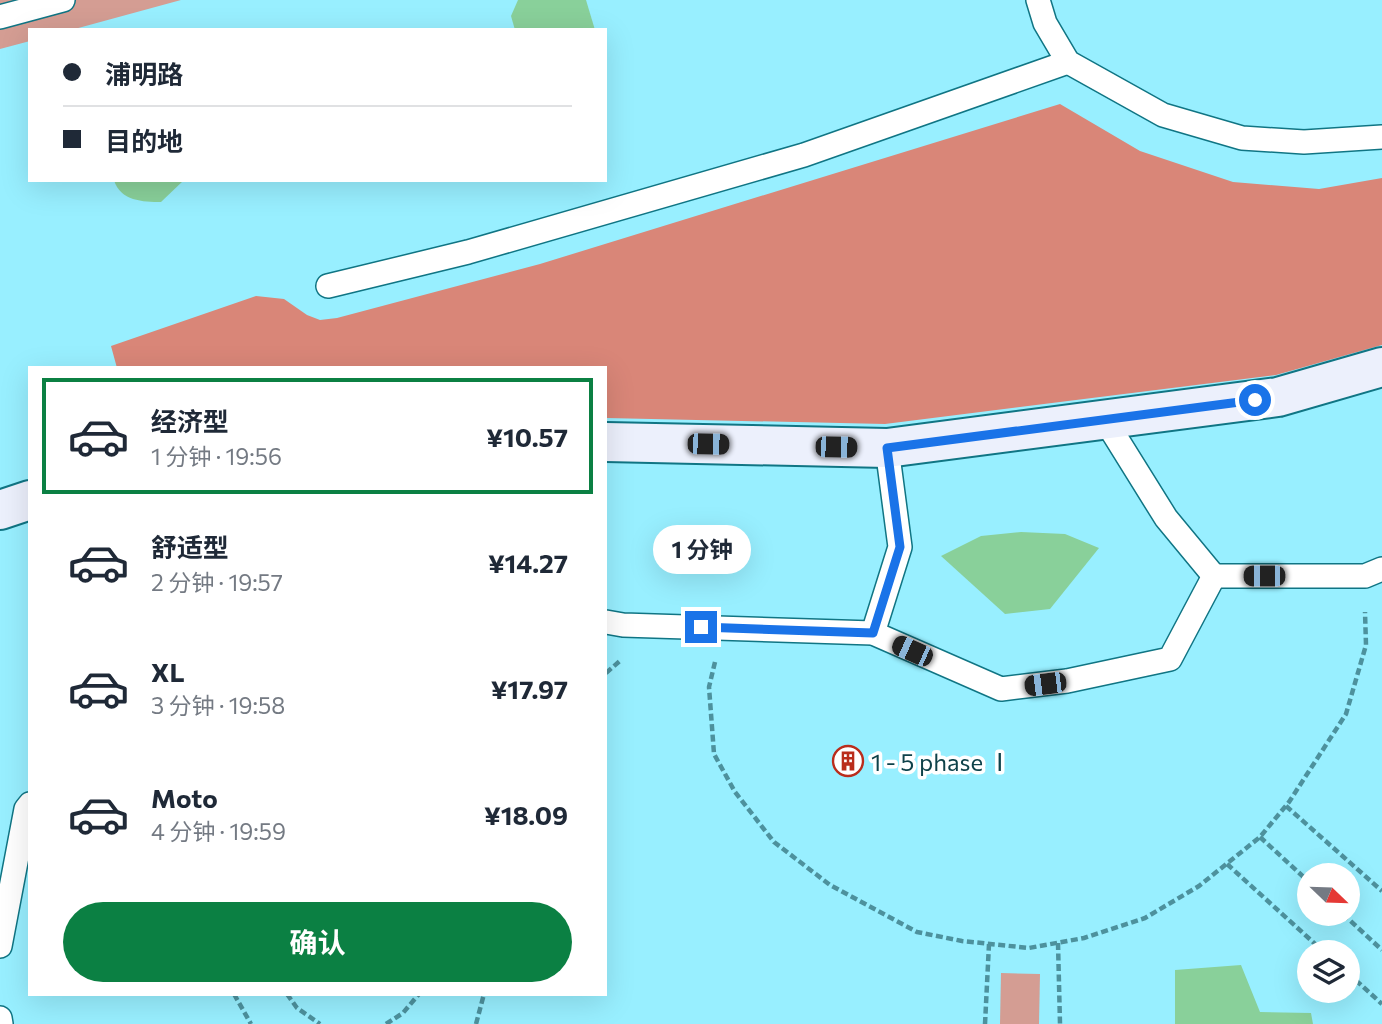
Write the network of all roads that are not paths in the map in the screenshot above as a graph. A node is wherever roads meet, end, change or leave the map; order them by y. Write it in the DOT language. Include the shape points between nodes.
graph roads {
  1 [pos="63,0"];
  2 [pos="1038,0"];
  3 [pos="0,17"];
  4 [pos="1068,62"];
  5 [pos="1382,136"];
  6 [pos="328,286"];
  7 [pos="1382,367"];
  8 [pos="1105,420"];
  9 [pos="607,442"];
  10 [pos="887,448"];
  11 [pos="28,501"];
  12 [pos="0,510"];
  13 [pos="1373,573"];
  14 [pos="1214,576"];
  15 [pos="607,622"];
  16 [pos="873,633"];
  17 [pos="28,806"];
  18 [pos="0,946"];
  19 [pos="0,1018"];
  20 [pos="1,1024"];
  1 -- 3 [label="lane"];
  2 -- 4 [label="lane" via="1045,23"];
  4 -- 5 [label="lane" via="1163,114 1242,138 1304,142"];
  4 -- 6 [label="lane" via="804,155 468,252"];
  7 -- 8 [label="main road" via="1278,397"];
  8 -- 10 [label="main road"];
  8 -- 14 [label="lane" via="1166,518"];
  9 -- 10 [label="main road"];
  10 -- 16 [label="lane" via="900,547"];
  11 -- 12 [label="main road"];
  13 -- 14 [label="lane"];
  14 -- 16 [label="lane" via="1170,659 1067,681 1002,689"];
  15 -- 16 [label="lane"];
  17 -- 18 [label="lane"];
  19 -- 20 [label="lane"];
}
